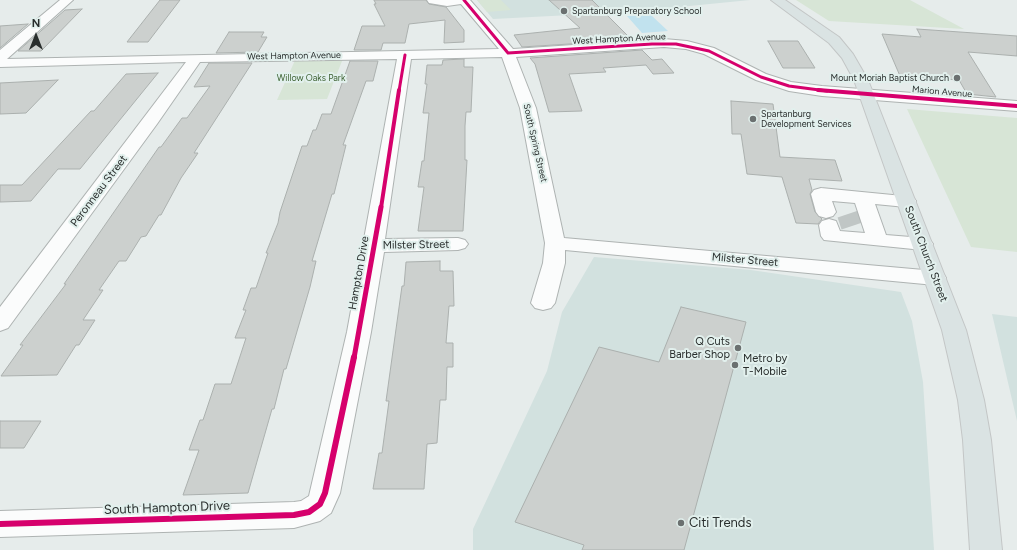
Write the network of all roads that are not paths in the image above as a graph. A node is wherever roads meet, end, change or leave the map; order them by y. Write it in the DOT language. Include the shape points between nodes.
graph roads {
  1 [pos="67,0"];
  2 [pos="434,0"];
  3 [pos="464,0"];
  4 [pos="777,0"];
  5 [pos="508,53"];
  6 [pos="405,55"];
  7 [pos="0,58"];
  8 [pos="196,58"];
  9 [pos="0,63"];
  10 [pos="866,94"];
  11 [pos="1017,106"];
  12 [pos="863,197"];
  13 [pos="906,201"];
  14 [pos="850,219"];
  15 [pos="878,240"];
  16 [pos="555,243"];
  17 [pos="458,244"];
  18 [pos="923,244"];
  19 [pos="374,246"];
  20 [pos="864,272"];
  21 [pos="936,278"];
  22 [pos="543,303"];
  23 [pos="0,323"];
  24 [pos="326,493"];
  25 [pos="0,524"];
  26 [pos="986,550"];
  1 -- 7 [label="street"];
  2 -- 3 [label="street"];
  3 -- 5 [label="street, South Spring Street"];
  4 -- 10 [label="main road, South Church Street" via="825,33 841,48 861,80"];
  5 -- 6 [label="street, West Hampton Avenue"];
  5 -- 10 [label="street, West Hampton Avenue" via="676,44 709,51 761,77 789,86"];
  5 -- 16 [label="street, South Spring Street" via="528,108"];
  6 -- 8 [label="street, West Hampton Avenue"];
  6 -- 19 [label="street, Hampton Drive"];
  8 -- 9 [label="street, West Hampton Avenue"];
  8 -- 23 [label="street, Peronneau Street"];
  10 -- 11 [label="street, Marion Avenue"];
  10 -- 13 [label="main road, South Church Street"];
  12 -- 13 [label="street"];
  12 -- 14 [label="street"];
  12 -- 15 [label="street"];
  13 -- 18 [label="main road, South Church Street"];
  14 -- 14 [label="street" via="832,236 821,194"];
  14 -- 15 [label="street"];
  14 -- 20 [label="street"];
  15 -- 18 [label="street"];
  16 -- 20 [label="street, Milster Street"];
  16 -- 22 [label="street, South Spring Street" via="554,263"];
  17 -- 19 [label="street, Milster Street"];
  18 -- 21 [label="main road, South Church Street"];
  19 -- 24 [label="street, Hampton Drive"];
  20 -- 21 [label="street, Milster Street"];
  21 -- 26 [label="main road, South Church Street" via="954,330 971,400"];
  24 -- 25 [label="street, South Hampton Drive" via="320,504 309,512 294,515"];
}
